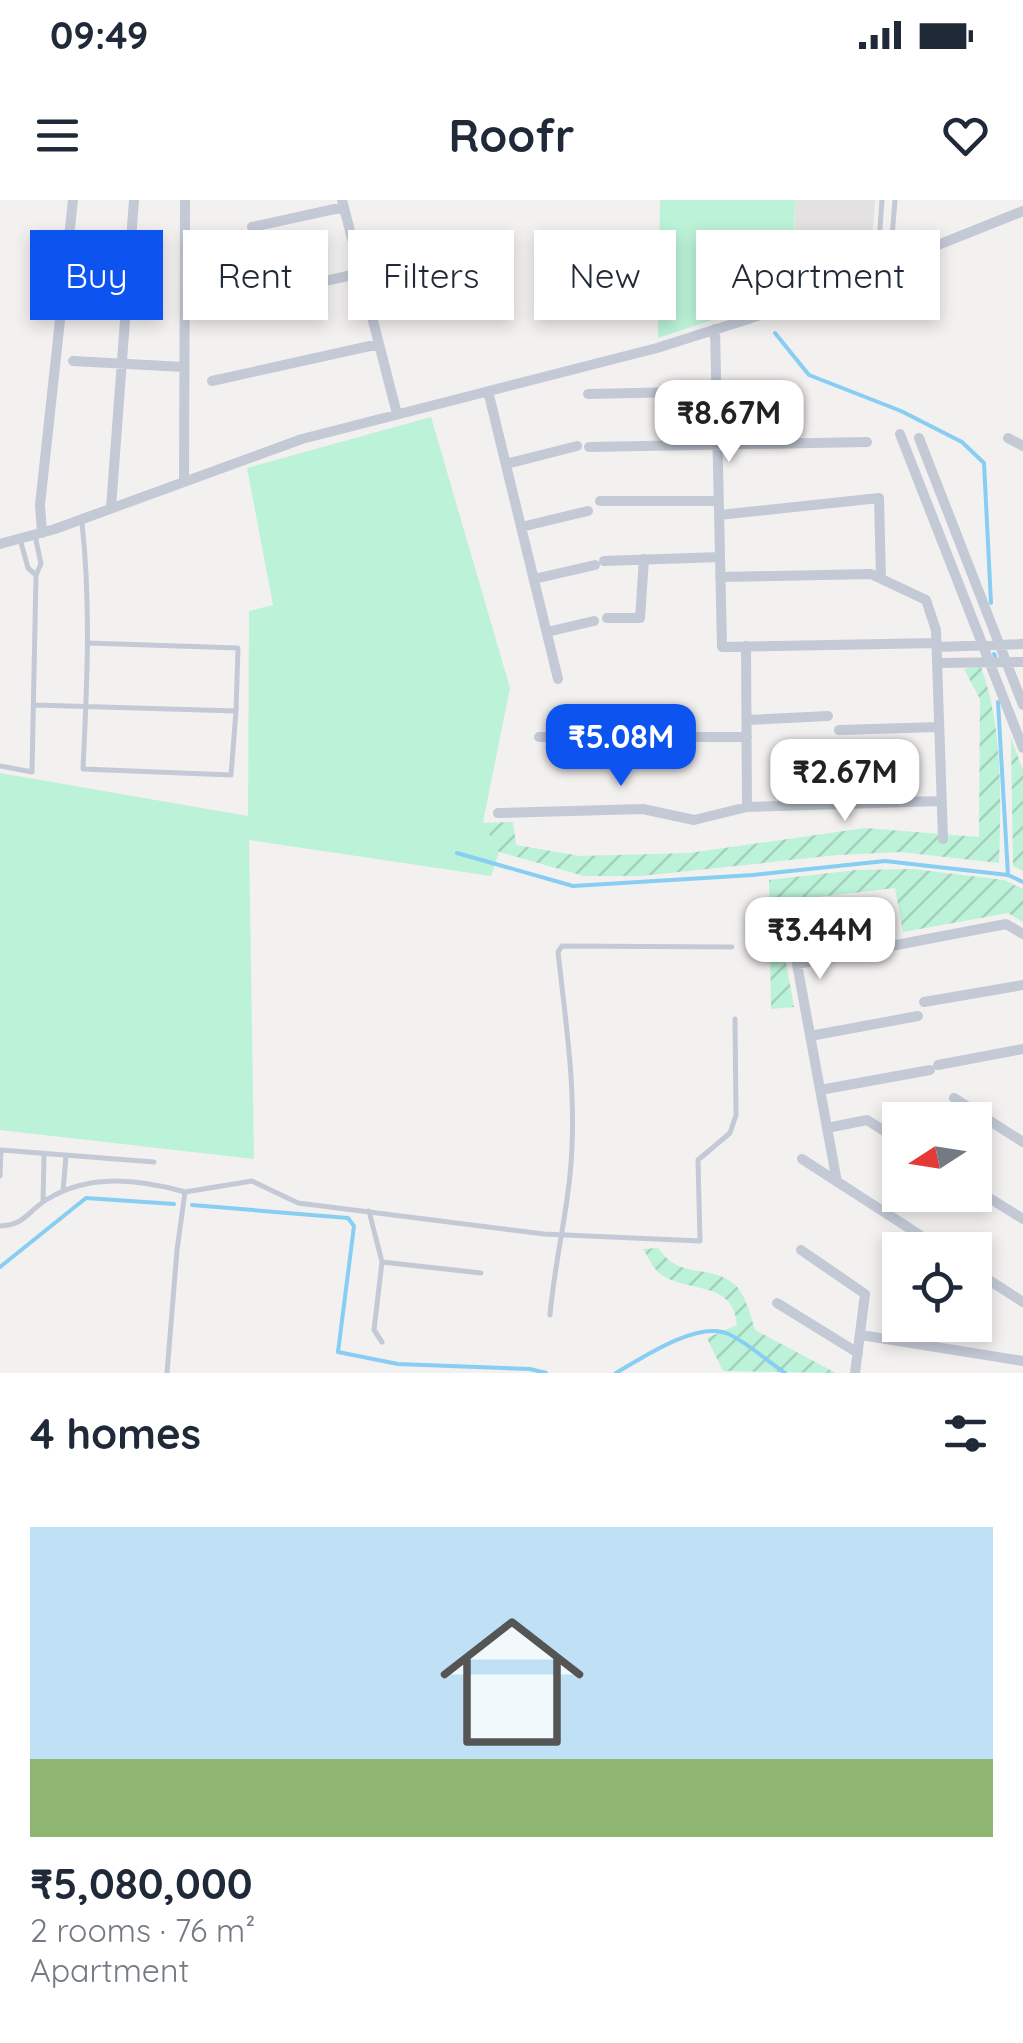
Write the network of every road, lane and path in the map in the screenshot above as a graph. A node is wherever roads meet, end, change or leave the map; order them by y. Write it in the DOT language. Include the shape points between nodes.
graph roads {
  1 [pos="73,200"];
  2 [pos="134,200"];
  3 [pos="185,200"];
  4 [pos="882,200"];
  5 [pos="895,200"];
  6 [pos="343,204"];
  7 [pos="1023,211"];
  8 [pos="252,227"];
  9 [pos="350,230"];
  10 [pos="879,230"];
  11 [pos="893,230"];
  12 [pos="940,243"];
  13 [pos="373,320"];
  14 [pos="744,320"];
  15 [pos="714,329"];
  16 [pos="379,344"];
  17 [pos="73,361"];
  18 [pos="122,364"];
  19 [pos="184,368"];
  20 [pos="212,382"];
  21 [pos="779,390"];
  22 [pos="488,391"];
  23 [pos="716,392"];
  24 [pos="588,394"];
  25 [pos="397,414"];
  26 [pos="900,434"];
  27 [pos="919,438"];
  28 [pos="1008,438"];
  29 [pos="867,442"];
  30 [pos="717,446"];
  31 [pos="1023,446"];
  32 [pos="506,464"];
  33 [pos="184,482"];
  34 [pos="718,500"];
  35 [pos="600,502"];
  36 [pos="112,508"];
  37 [pos="588,511"];
  38 [pos="719,515"];
  39 [pos="81,520"];
  40 [pos="521,527"];
  41 [pos="38,534"];
  42 [pos="20,539"];
  43 [pos="0,544"];
  44 [pos="720,557"];
  45 [pos="644,560"];
  46 [pos="36,575"];
  47 [pos="720,577"];
  48 [pos="880,578"];
  49 [pos="534,579"];
  50 [pos="607,618"];
  51 [pos="594,621"];
  52 [pos="547,632"];
  53 [pos="88,643"];
  54 [pos="1023,644"];
  55 [pos="937,645"];
  56 [pos="983,645"];
  57 [pos="1000,645"];
  58 [pos="746,646"];
  59 [pos="937,662"];
  60 [pos="990,662"];
  61 [pos="1006,662"];
  62 [pos="1023,662"];
  63 [pos="558,679"];
  64 [pos="35,705"];
  65 [pos="1023,705"];
  66 [pos="86,706"];
  67 [pos="236,712"];
  68 [pos="828,716"];
  69 [pos="747,720"];
  70 [pos="939,726"];
  71 [pos="839,730"];
  72 [pos="539,736"];
  73 [pos="747,737"];
  74 [pos="1023,748"];
  75 [pos="0,766"];
  76 [pos="942,801"];
  77 [pos="747,807"];
  78 [pos="498,813"];
  79 [pos="943,839"];
  80 [pos="1023,934"];
  81 [pos="732,947"];
  82 [pos="1023,985"];
  83 [pos="924,1002"];
  84 [pos="918,1016"];
  85 [pos="735,1018"];
  86 [pos="810,1036"];
  87 [pos="1023,1049"];
  88 [pos="820,1090"];
  89 [pos="954,1098"];
  90 [pos="827,1128"];
  91 [pos="882,1129"];
  92 [pos="1023,1142"];
  93 [pos="44,1154"];
  94 [pos="66,1156"];
  95 [pos="802,1159"];
  96 [pos="154,1162"];
  97 [pos="0,1176"];
  98 [pos="837,1182"];
  99 [pos="63,1190"];
  100 [pos="185,1192"];
  101 [pos="992,1199"];
  102 [pos="43,1202"];
  103 [pos="370,1211"];
  104 [pos="1023,1219"];
  105 [pos="0,1226"];
  106 [pos="915,1232"];
  107 [pos="559,1234"];
  108 [pos="801,1250"];
  109 [pos="382,1262"];
  110 [pos="482,1273"];
  111 [pos="992,1282"];
  112 [pos="1023,1302"];
  113 [pos="777,1303"];
  114 [pos="550,1315"];
  115 [pos="860,1334"];
  116 [pos="382,1342"];
  117 [pos="858,1353"];
  118 [pos="1023,1361"];
  119 [pos="168,1373"];
  120 [pos="856,1373"];
  1 -- 41 [label="street"];
  2 -- 18 [label="street"];
  3 -- 19 [label="street"];
  4 -- 10 [label="lane"];
  5 -- 11 [label="lane"];
  6 -- 8 [label="street"];
  6 -- 9 [label="street"];
  7 -- 12 [label="street"];
  13 -- 16 [label="street"];
  14 -- 15 [label="street"];
  15 -- 22 [label="street"];
  15 -- 23 [label="street"];
  16 -- 20 [label="street"];
  16 -- 25 [label="street"];
  17 -- 18 [label="street"];
  18 -- 19 [label="street"];
  18 -- 36 [label="street"];
  19 -- 33 [label="street"];
  21 -- 23 [label="street"];
  22 -- 25 [label="street"];
  22 -- 32 [label="street"];
  23 -- 24 [label="street"];
  23 -- 30 [label="street"];
  25 -- 33 [label="street" via="302,439"];
  26 -- 56 [label="street"];
  27 -- 57 [label="street"];
  28 -- 31 [label="street"];
  29 -- 30 [label="street"];
  30 -- 32 [label="street" via="583,447"];
  30 -- 34 [label="street"];
  32 -- 40 [label="street"];
  33 -- 36 [label="street"];
  34 -- 35 [label="street"];
  34 -- 38 [label="street"];
  36 -- 39 [label="street"];
  37 -- 40 [label="street"];
  38 -- 44 [label="street"];
  38 -- 48 [label="street" via="879,498"];
  39 -- 41 [label="street"];
  39 -- 53 [label="lane"];
  40 -- 49 [label="street"];
  41 -- 42 [label="street"];
  41 -- 46 [label="lane"];
  42 -- 43 [label="street"];
  42 -- 46 [label="lane"];
  44 -- 45 [label="street"];
  44 -- 47 [label="street"];
  45 -- 49 [label="street"];
  45 -- 50 [label="street" via="640,618"];
  46 -- 64 [label="lane"];
  47 -- 48 [label="street"];
  47 -- 58 [label="street" via="722,647"];
  48 -- 55 [label="street" via="926,600"];
  49 -- 52 [label="street"];
  51 -- 52 [label="street"];
  52 -- 63 [label="street"];
  53 -- 66 [label="lane"];
  53 -- 67 [label="lane" via="238,648"];
  54 -- 57 [label="street"];
  55 -- 56 [label="street"];
  55 -- 58 [label="street"];
  55 -- 59 [label="street"];
  56 -- 57 [label="street"];
  56 -- 60 [label="street"];
  57 -- 61 [label="street"];
  58 -- 69 [label="street"];
  59 -- 60 [label="street"];
  59 -- 70 [label="street"];
  60 -- 61 [label="street"];
  60 -- 74 [label="street"];
  61 -- 62 [label="street"];
  61 -- 65 [label="street"];
  64 -- 66 [label="lane"];
  64 -- 75 [label="lane" via="32,772"];
  66 -- 67 [label="lane"];
  66 -- 67 [label="lane" via="83,769 231,776"];
  68 -- 69 [label="street"];
  69 -- 73 [label="street"];
  70 -- 71 [label="street"];
  70 -- 76 [label="street"];
  72 -- 73 [label="street"];
  73 -- 77 [label="street"];
  76 -- 77 [label="street"];
  76 -- 79 [label="street"];
  77 -- 78 [label="street" via="694,820 643,809"];
  80 -- 86 [label="street" via="1006,924 796,964"];
  81 -- 107 [label="lane" via="562,946 558,952 572,1144 567,1214"];
  82 -- 83 [label="street"];
  84 -- 86 [label="street"];
  85 -- 107 [label="lane" via="736,1115 730,1133 698,1160 700,1240"];
  86 -- 88 [label="street"];
  87 -- 88 [label="street"];
  88 -- 90 [label="street"];
  89 -- 92 [label="street"];
  90 -- 91 [label="street" via="868,1120"];
  90 -- 98 [label="street"];
  93 -- 94 [label="lane"];
  93 -- 97 [label="lane" via="0,1150"];
  93 -- 102 [label="lane"];
  94 -- 96 [label="lane"];
  94 -- 99 [label="lane"];
  95 -- 98 [label="street"];
  98 -- 106 [label="street"];
  99 -- 100 [label="lane" via="105,1181"];
  99 -- 102 [label="lane"];
  100 -- 103 [label="lane" via="252,1181 298,1202"];
  100 -- 119 [label="lane"];
  101 -- 104 [label="street"];
  102 -- 105 [label="lane" via="17,1225"];
  103 -- 107 [label="lane"];
  103 -- 109 [label="lane"];
  107 -- 114 [label="lane"];
  108 -- 115 [label="street" via="866,1294"];
  109 -- 110 [label="lane"];
  109 -- 116 [label="lane" via="374,1330"];
  111 -- 112 [label="street"];
  113 -- 117 [label="street"];
  115 -- 117 [label="street"];
  115 -- 118 [label="street"];
  117 -- 120 [label="street"];
}
